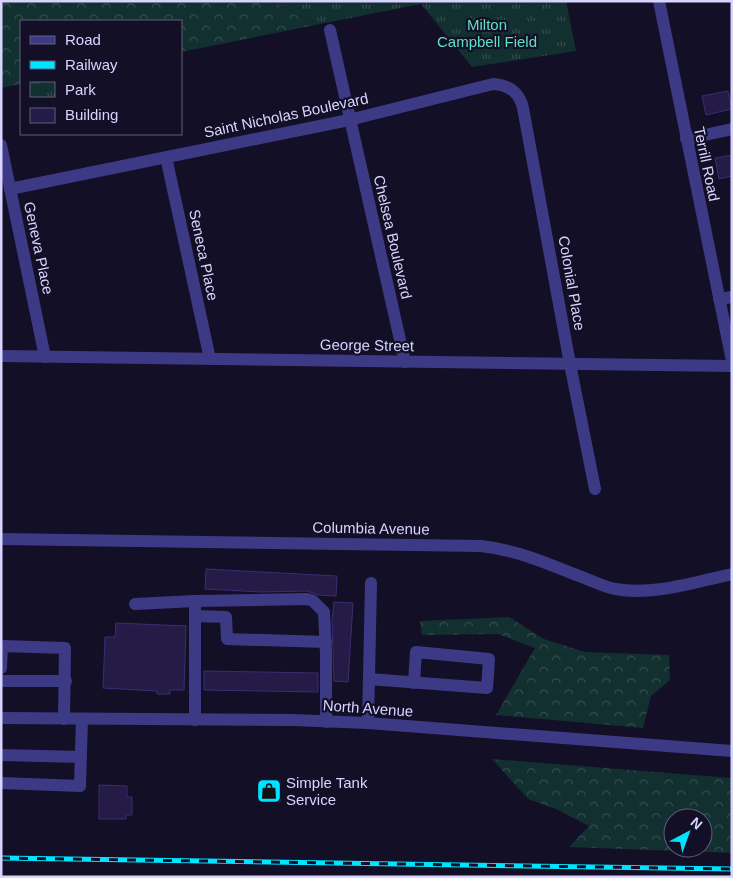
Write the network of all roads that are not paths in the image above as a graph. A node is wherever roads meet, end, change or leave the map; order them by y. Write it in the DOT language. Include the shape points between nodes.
graph roads {
  1 [pos="659,1"];
  2 [pos="330,30"];
  3 [pos="509,87"];
  4 [pos="350,120"];
  5 [pos="732,129"];
  6 [pos="686,139"];
  7 [pos="1,145"];
  8 [pos="166,157"];
  9 [pos="10,189"];
  10 [pos="732,297"];
  11 [pos="719,299"];
  12 [pos="1,356"];
  13 [pos="45,357"];
  14 [pos="210,359"];
  15 [pos="405,362"];
  16 [pos="732,362"];
  17 [pos="570,364"];
  18 [pos="732,366"];
  19 [pos="595,489"];
  20 [pos="1,539"];
  21 [pos="732,574"];
  22 [pos="371,583"];
  23 [pos="195,601"];
  24 [pos="134,604"];
  25 [pos="195,616"];
  26 [pos="326,642"];
  27 [pos="1,668"];
  28 [pos="369,679"];
  29 [pos="1,681"];
  30 [pos="66,681"];
  31 [pos="414,682"];
  32 [pos="1,718"];
  33 [pos="64,719"];
  34 [pos="82,719"];
  35 [pos="194,720"];
  36 [pos="326,722"];
  37 [pos="368,723"];
  38 [pos="732,751"];
  39 [pos="1,755"];
  40 [pos="81,757"];
  41 [pos="1,783"];
  1 -- 6 [label="street, Terrill Road"];
  2 -- 4 [label="street, Chelsea Boulevard"];
  3 -- 4 [label="street, Saint Nicholas Boulevard" via="492,84"];
  3 -- 17 [label="street, Colonial Place" via="516,92 524,108"];
  4 -- 8 [label="street, Saint Nicholas Boulevard"];
  4 -- 15 [label="street, Chelsea Boulevard"];
  5 -- 6 [label="street"];
  6 -- 11 [label="street, Terrill Road"];
  7 -- 9 [label="street, Geneva Place"];
  8 -- 9 [label="street, Saint Nicholas Boulevard"];
  8 -- 14 [label="street, Seneca Place"];
  9 -- 13 [label="street, Geneva Place"];
  10 -- 11 [label="street"];
  11 -- 16 [label="street, Terrill Road"];
  12 -- 13 [label="street, George Street"];
  13 -- 14 [label="street, George Street"];
  14 -- 15 [label="street, George Street"];
  15 -- 17 [label="street, George Street"];
  17 -- 18 [label="street, George Street"];
  17 -- 19 [label="street, Colonial Place"];
  20 -- 21 [label="street, Columbia Avenue" via="481,546 504,549 613,589 630,591 658,589"];
  22 -- 28 [label="street"];
  23 -- 24 [label="street"];
  23 -- 25 [label="street"];
  23 -- 26 [label="street" via="307,599 324,612"];
  25 -- 26 [label="street" via="226,617 228,639"];
  25 -- 35 [label="street"];
  26 -- 36 [label="street"];
  27 -- 30 [label="street" via="2,646 66,648"];
  28 -- 31 [label="street"];
  28 -- 37 [label="street"];
  29 -- 30 [label="street"];
  30 -- 33 [label="street"];
  31 -- 31 [label="street" via="487,688 489,659 416,652"];
  32 -- 33 [label="street, North Avenue"];
  33 -- 34 [label="street, North Avenue"];
  34 -- 35 [label="street, North Avenue"];
  34 -- 40 [label="street"];
  35 -- 36 [label="street, North Avenue"];
  36 -- 37 [label="street, North Avenue"];
  37 -- 38 [label="street, North Avenue"];
  39 -- 40 [label="street"];
  40 -- 41 [label="street" via="80,786"];
}
